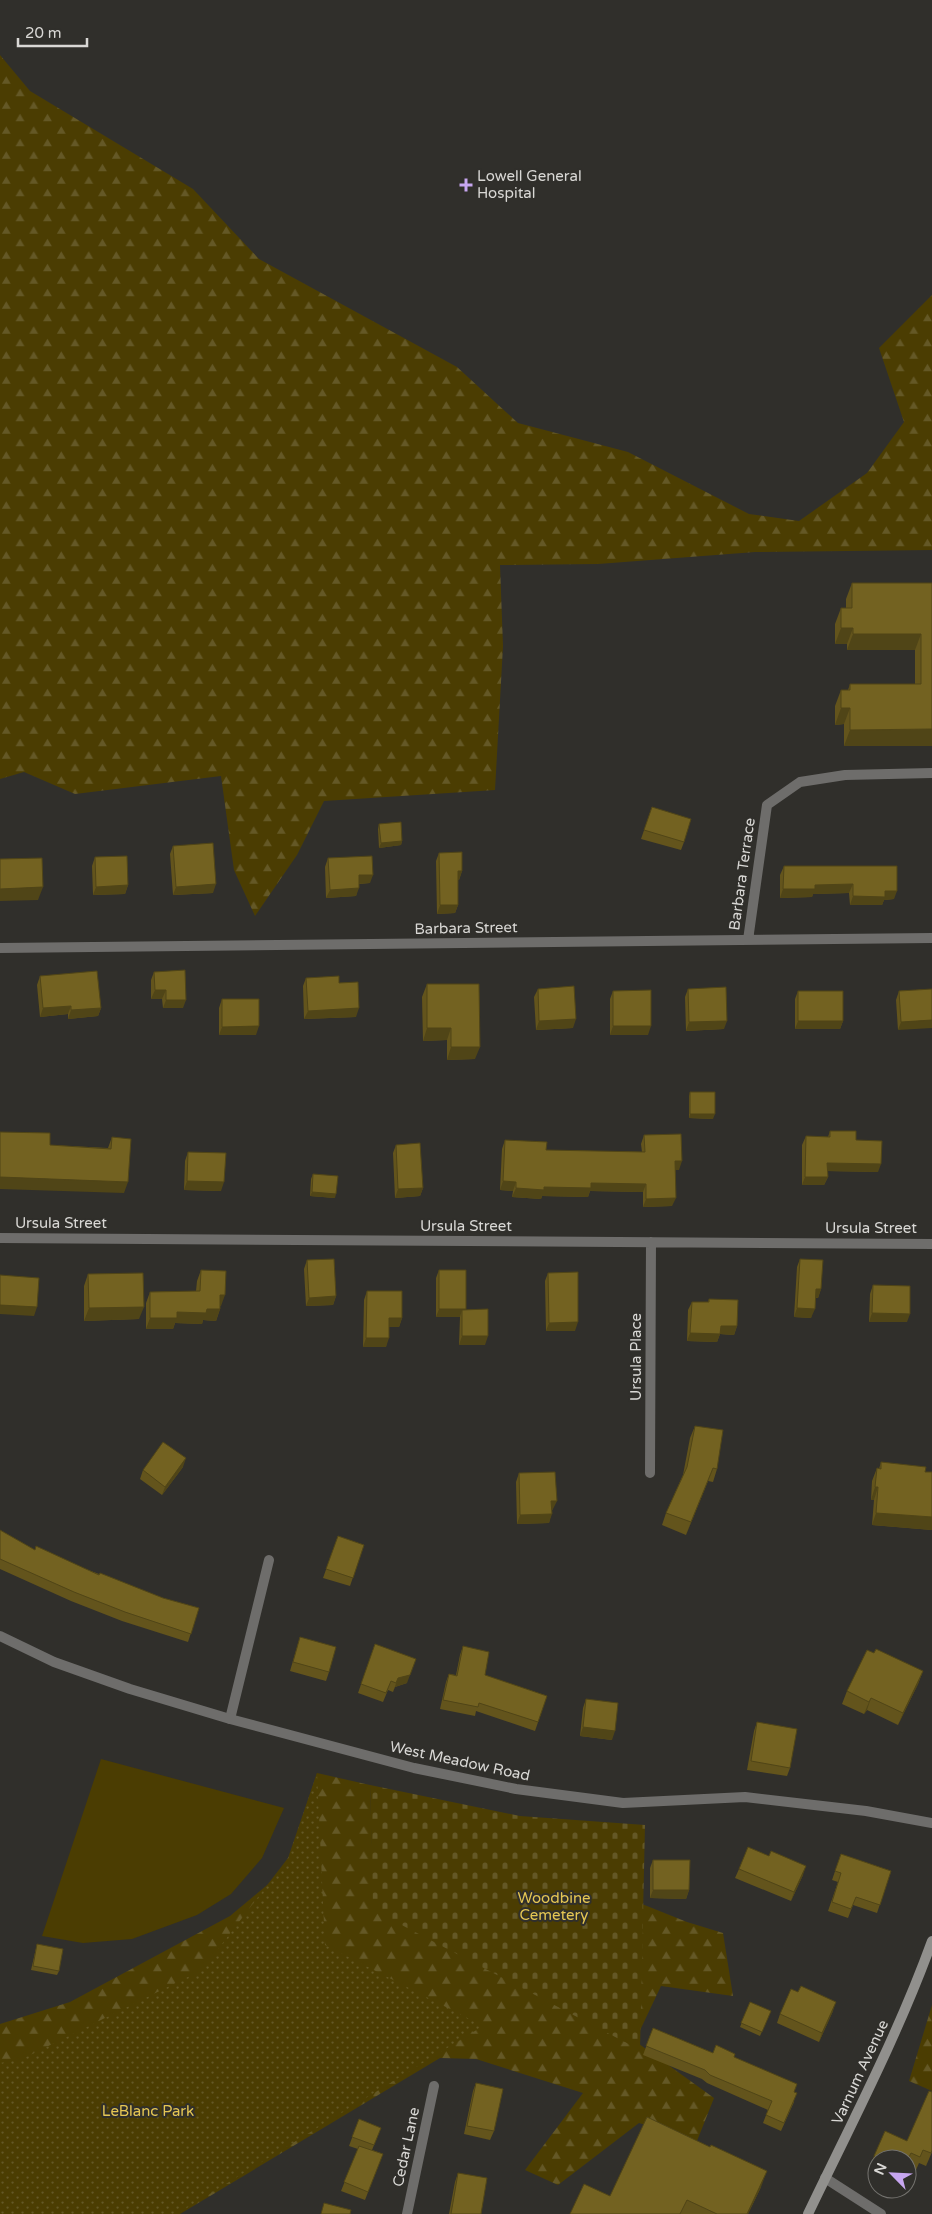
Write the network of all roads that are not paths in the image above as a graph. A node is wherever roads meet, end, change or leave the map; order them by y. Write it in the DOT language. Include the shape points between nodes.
graph roads {
  1 [pos="932,773"];
  2 [pos="932,938"];
  3 [pos="748,940"];
  4 [pos="0,948"];
  5 [pos="0,1238"];
  6 [pos="651,1242"];
  7 [pos="932,1244"];
  8 [pos="650,1473"];
  9 [pos="269,1560"];
  10 [pos="0,1636"];
  11 [pos="230,1719"];
  12 [pos="932,1822"];
  13 [pos="932,1941"];
  14 [pos="434,2086"];
  15 [pos="825,2178"];
  16 [pos="407,2214"];
  17 [pos="808,2214"];
  18 [pos="881,2214"];
  1 -- 3 [label="street, Barbara Terrace" via="845,775 800,782 767,805"];
  2 -- 3 [label="street, Barbara Street"];
  3 -- 4 [label="street, Barbara Street"];
  5 -- 6 [label="street, Ursula Street"];
  6 -- 7 [label="street, Ursula Street"];
  6 -- 8 [label="street, Ursula Place"];
  9 -- 11 [label="street"];
  10 -- 11 [label="street, West Meadow Road" via="54,1662"];
  11 -- 12 [label="street, West Meadow Road" via="414,1768 516,1789 623,1803 745,1797"];
  13 -- 15 [label="main road, Varnum Avenue" via="905,2011"];
  14 -- 16 [label="street, Cedar Lane"];
  15 -- 17 [label="main road, Varnum Avenue"];
  15 -- 18 [label="street"];
}
